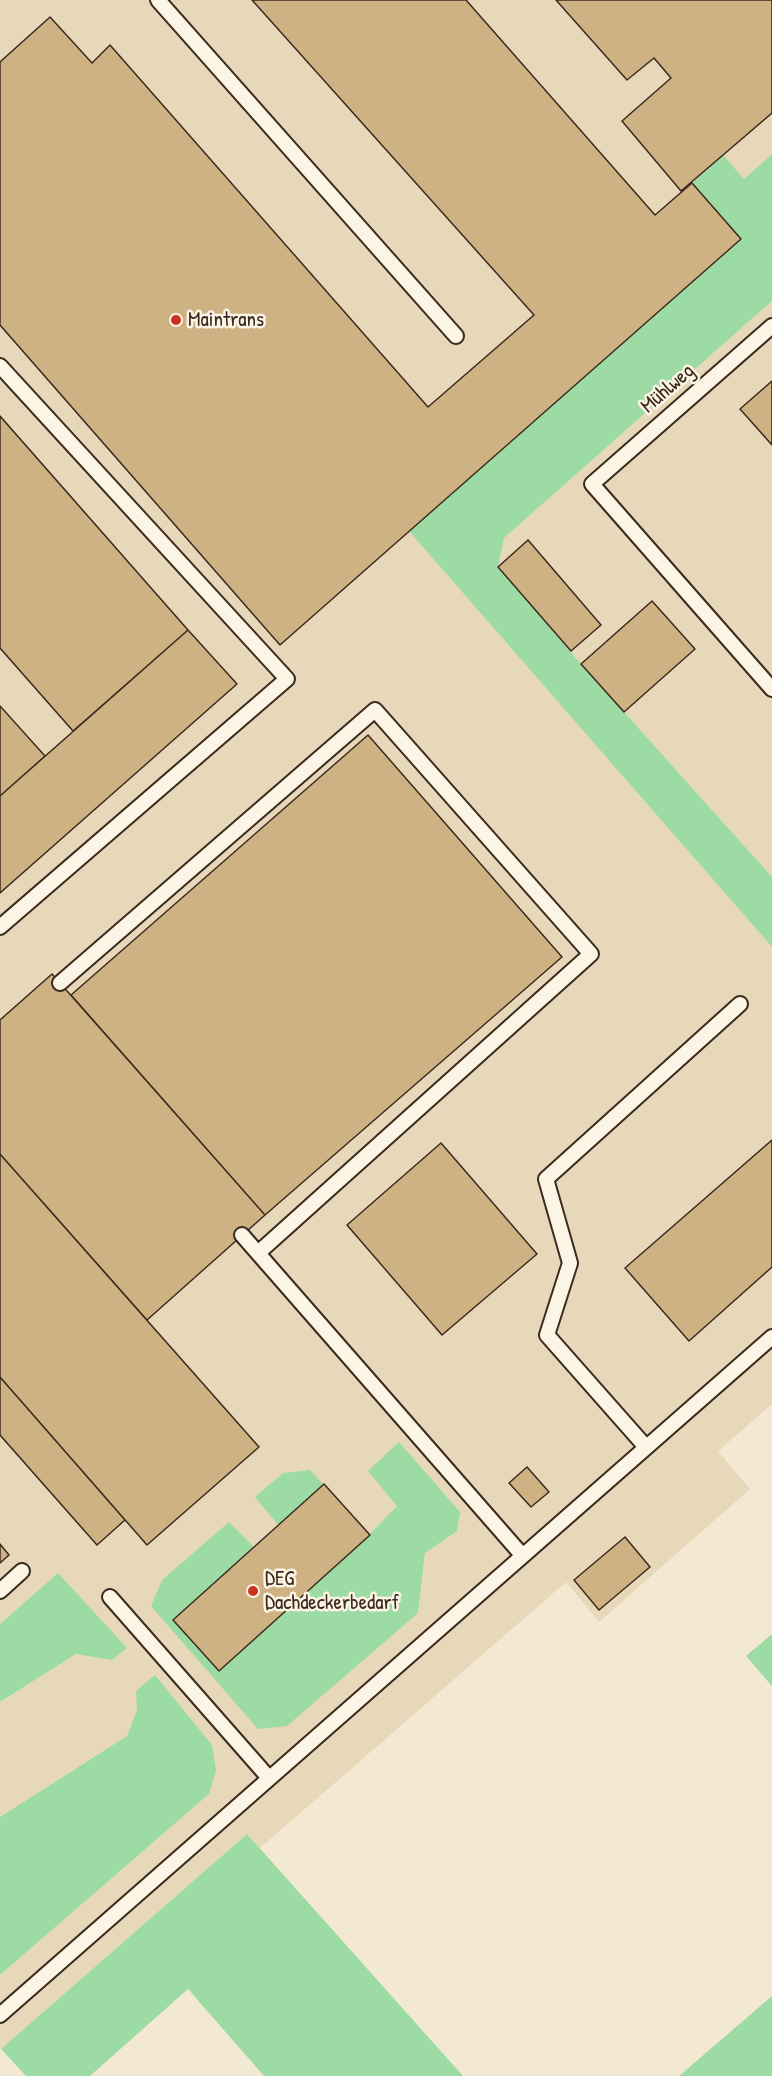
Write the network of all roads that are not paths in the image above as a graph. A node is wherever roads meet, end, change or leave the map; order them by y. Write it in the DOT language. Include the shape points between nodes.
graph roads {
  1 [pos="158,0"];
  2 [pos="772,326"];
  3 [pos="456,336"];
  4 [pos="0,366"];
  5 [pos="772,689"];
  6 [pos="0,927"];
  7 [pos="60,982"];
  8 [pos="740,1005"];
  9 [pos="242,1235"];
  10 [pos="258,1253"];
  11 [pos="772,1337"];
  12 [pos="645,1446"];
  13 [pos="522,1555"];
  14 [pos="22,1571"];
  15 [pos="0,1591"];
  16 [pos="110,1597"];
  17 [pos="269,1778"];
  18 [pos="0,2015"];
  1 -- 3 [label="lane"];
  2 -- 5 [label="lane, Mühlweg" via="592,484"];
  4 -- 6 [label="lane" via="287,679"];
  7 -- 10 [label="lane" via="375,710 591,954"];
  8 -- 12 [label="lane" via="546,1179 570,1263 548,1335"];
  9 -- 10 [label="lane"];
  10 -- 13 [label="lane"];
  11 -- 12 [label="lane"];
  12 -- 13 [label="lane"];
  13 -- 17 [label="lane"];
  14 -- 15 [label="lane"];
  16 -- 17 [label="lane"];
  17 -- 18 [label="lane"];
}
